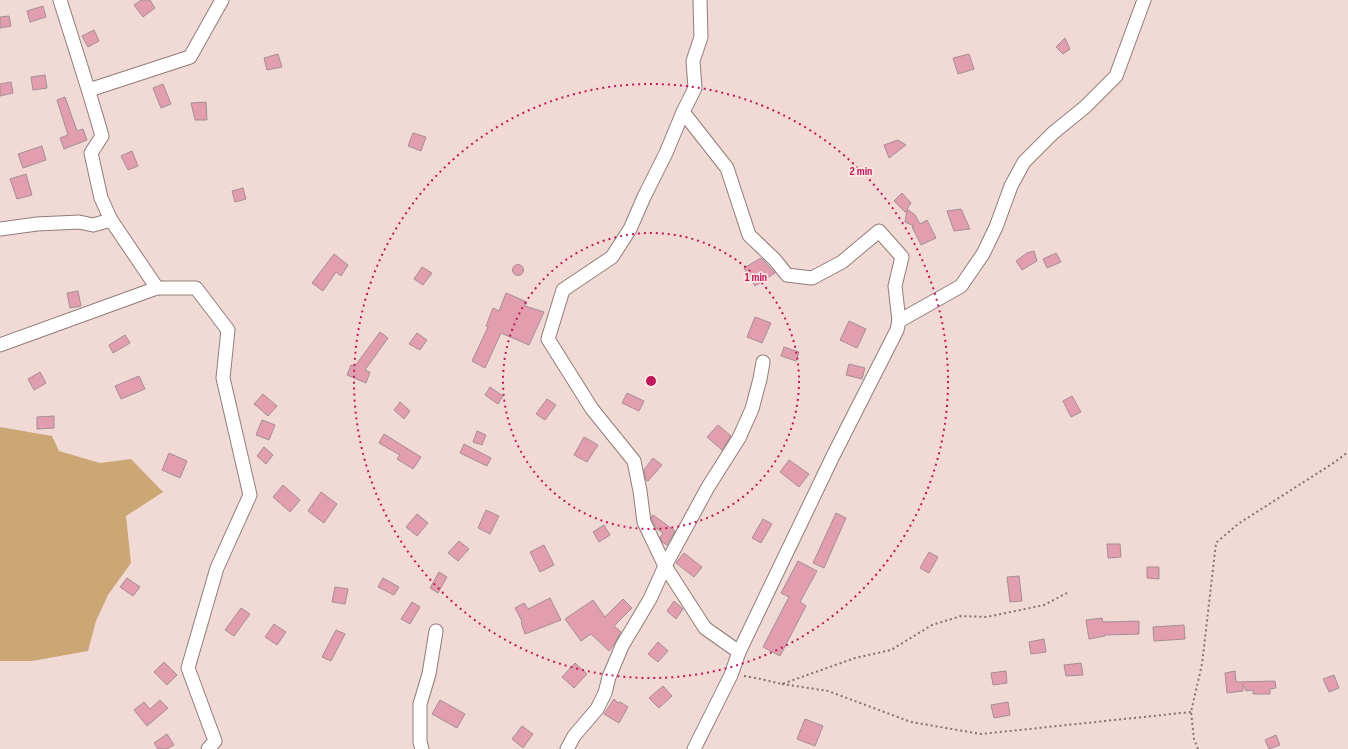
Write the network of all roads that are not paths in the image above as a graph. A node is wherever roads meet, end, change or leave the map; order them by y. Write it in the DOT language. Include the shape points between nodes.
graph roads {
  1 [pos="60,0"];
  2 [pos="222,0"];
  3 [pos="700,0"];
  4 [pos="1144,0"];
  5 [pos="89,90"];
  6 [pos="684,112"];
  7 [pos="111,220"];
  8 [pos="0,229"];
  9 [pos="157,288"];
  10 [pos="899,321"];
  11 [pos="0,345"];
  12 [pos="763,362"];
  13 [pos="665,566"];
  14 [pos="436,631"];
  15 [pos="739,652"];
  16 [pos="208,749"];
  17 [pos="422,749"];
  18 [pos="567,749"];
  19 [pos="694,749"];
  1 -- 5 [label="street"];
  2 -- 5 [label="street" via="190,57"];
  3 -- 6 [label="street" via="701,37 693,61 695,88"];
  4 -- 10 [label="street" via="1116,76 1024,162 1011,186 983,254 961,286"];
  5 -- 7 [label="street" via="102,136 91,154 101,198"];
  6 -- 10 [label="street" via="727,168 749,235 787,275 812,278 842,262 879,231 902,257 895,286"];
  6 -- 13 [label="street" via="630,230 612,257 562,290 548,338 592,409 634,461 644,522"];
  7 -- 8 [label="street" via="93,225 79,222"];
  7 -- 9 [label="street"];
  9 -- 11 [label="street"];
  9 -- 16 [label="street" via="196,288 228,330 223,378 250,495 217,568 188,668 215,741"];
  10 -- 15 [label="street" via="897,330"];
  12 -- 13 [label="street" via="752,409 739,438 708,487"];
  13 -- 15 [label="street" via="706,628"];
  13 -- 18 [label="street" via="650,599 622,646 597,709 574,736"];
  14 -- 17 [label="street" via="429,674 420,704"];
  15 -- 19 [label="street" via="731,675"];
}
